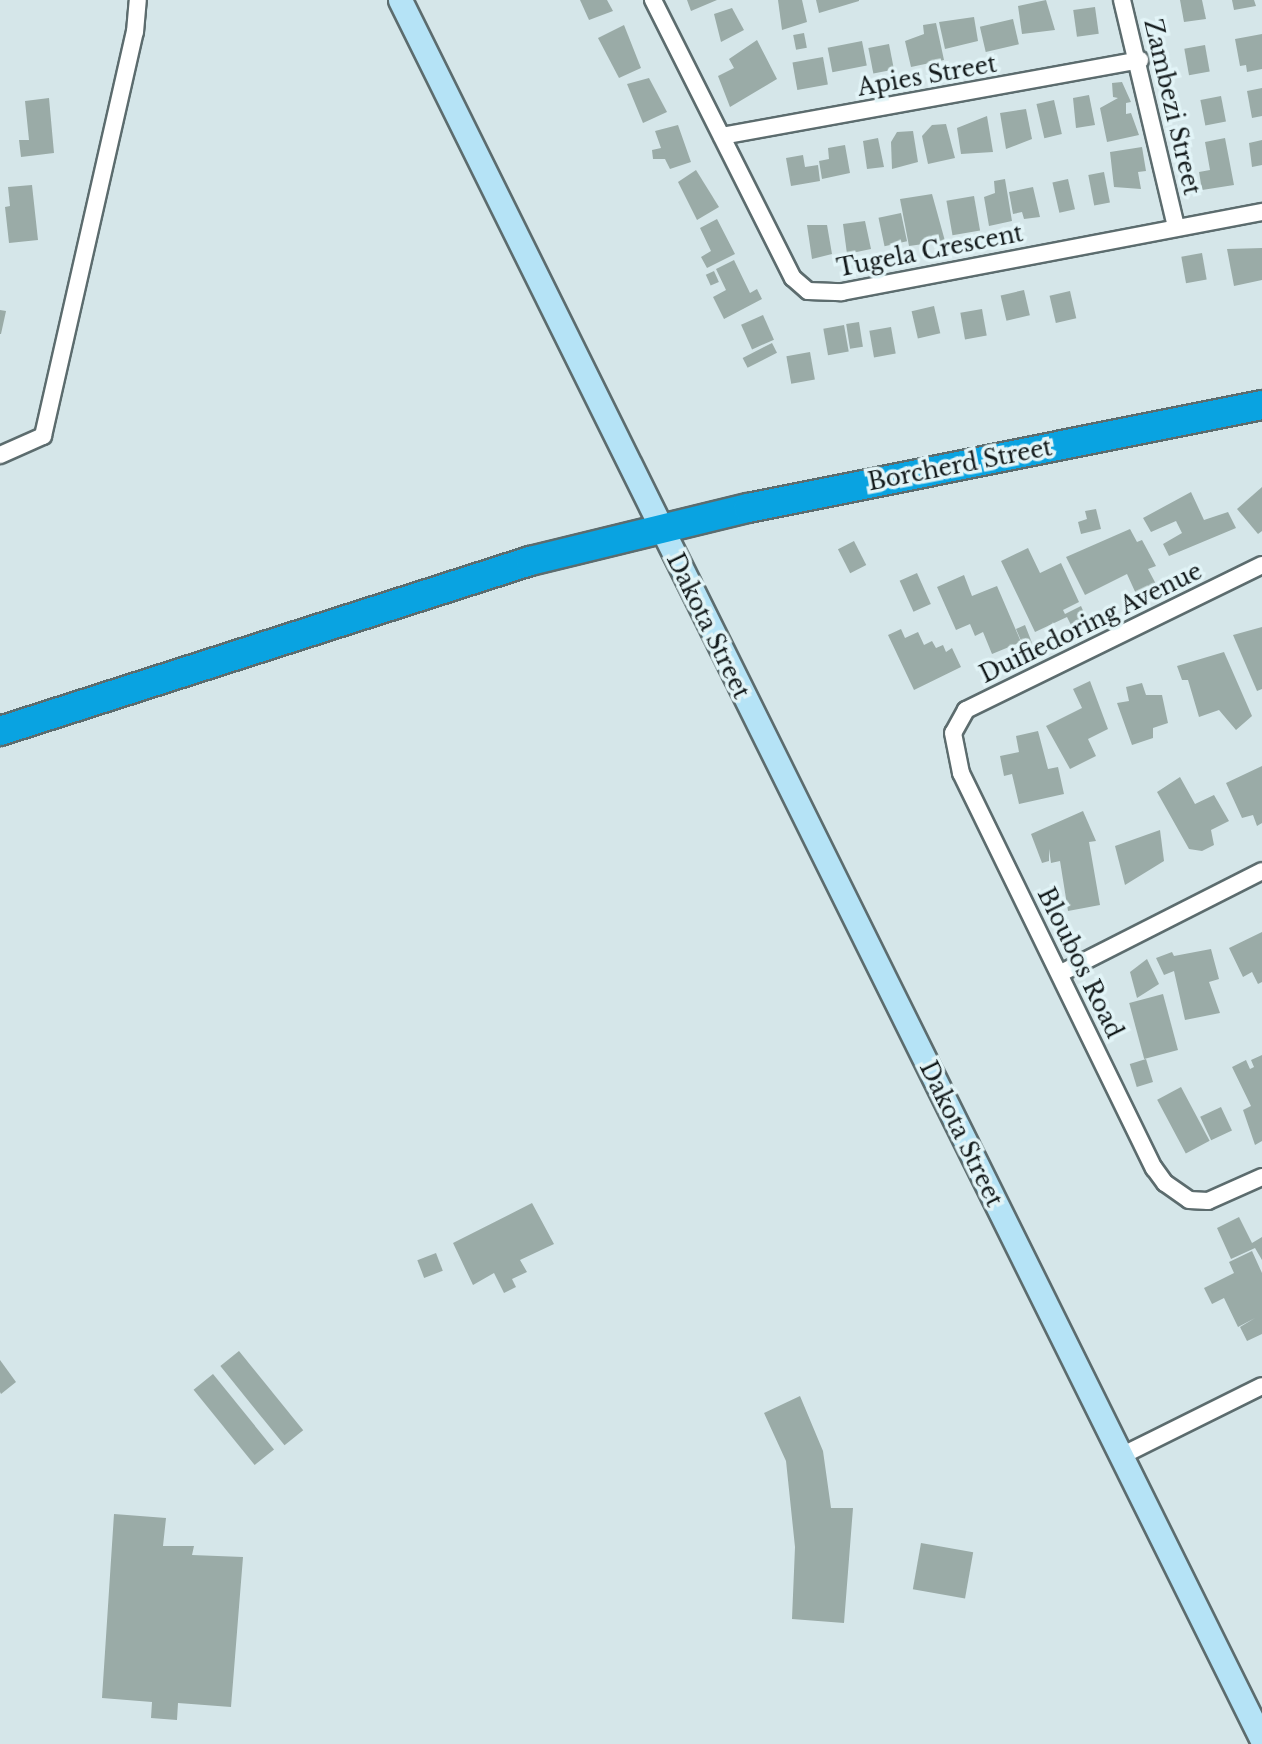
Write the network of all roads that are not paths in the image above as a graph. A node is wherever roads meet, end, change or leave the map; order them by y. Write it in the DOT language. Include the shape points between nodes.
graph roads {
  1 [pos="138,0"];
  2 [pos="400,0"];
  3 [pos="653,0"];
  4 [pos="1122,0"];
  5 [pos="1139,60"];
  6 [pos="722,136"];
  7 [pos="1262,212"];
  8 [pos="1176,226"];
  9 [pos="1262,405"];
  10 [pos="0,454"];
  11 [pos="659,528"];
  12 [pos="1262,565"];
  13 [pos="0,731"];
  14 [pos="953,733"];
  15 [pos="1262,871"];
  16 [pos="1061,973"];
  17 [pos="1262,1177"];
  18 [pos="1262,1386"];
  19 [pos="1121,1456"];
  20 [pos="1262,1740"];
  1 -- 10 [label="street" via="135,32 43,436"];
  2 -- 11 [label="street, Dakota Street"];
  3 -- 6 [label="street, Tugela Crescent"];
  4 -- 5 [label="street, Zambezi Street"];
  5 -- 6 [label="street, Apies Street"];
  5 -- 8 [label="street, Zambezi Street"];
  6 -- 8 [label="street, Tugela Crescent" via="793,278 815,293"];
  7 -- 8 [label="street, Tugela Crescent"];
  9 -- 11 [label="highway, Borcherd Street"];
  11 -- 13 [label="highway, Borcherd Street" via="506,569"];
  11 -- 19 [label="street, Dakota Street"];
  12 -- 14 [label="street, Duifiedoring Avenue" via="966,710"];
  14 -- 16 [label="street, Bloubos Road" via="961,773"];
  15 -- 16 [label="street"];
  16 -- 17 [label="street, Bloubos Road" via="1165,1183 1189,1200 1209,1201"];
  18 -- 19 [label="street"];
  19 -- 20 [label="street, Dakota Street"];
}
